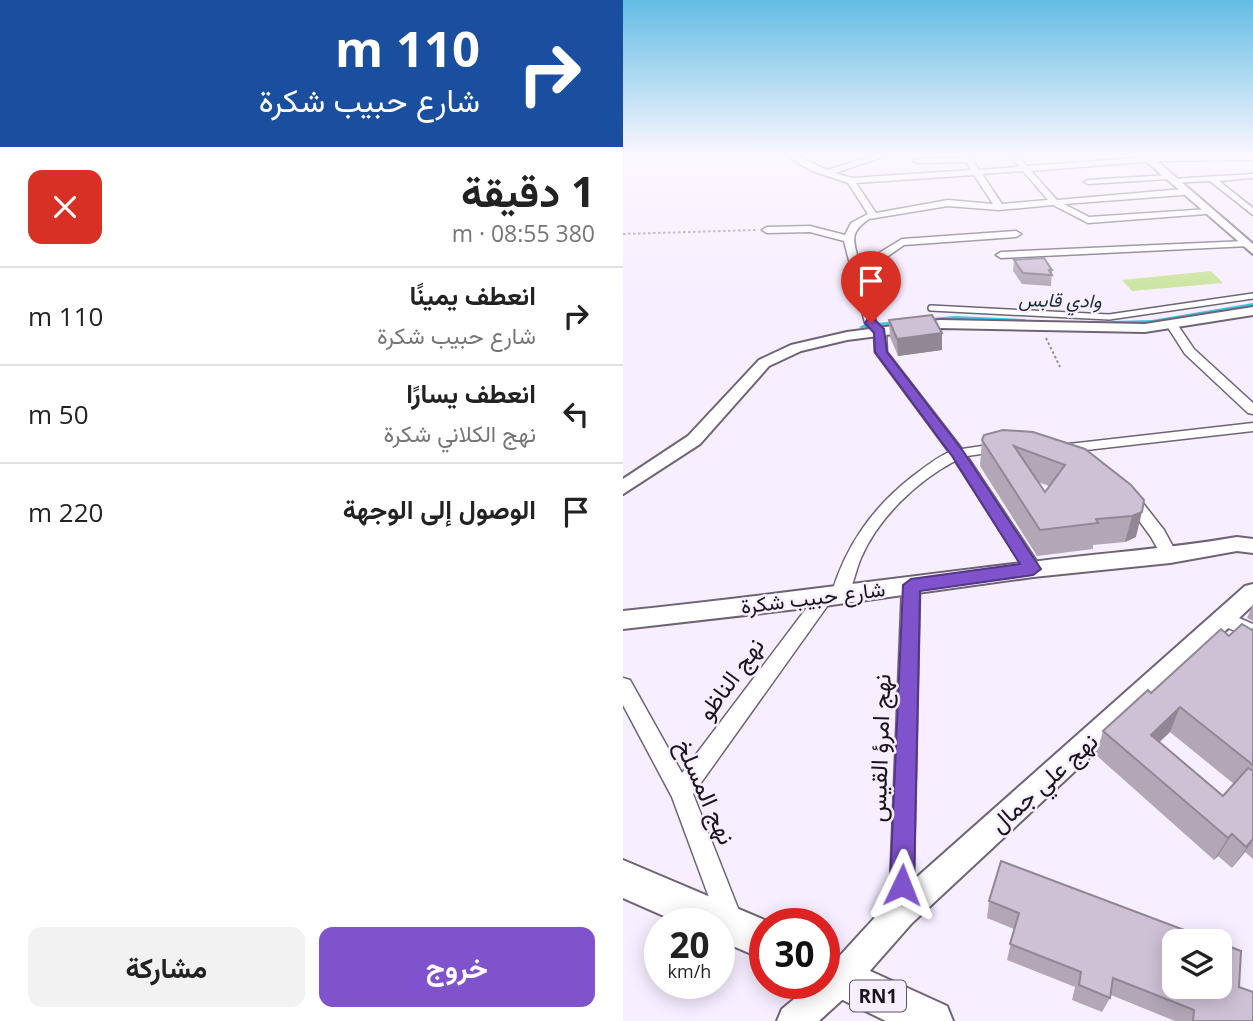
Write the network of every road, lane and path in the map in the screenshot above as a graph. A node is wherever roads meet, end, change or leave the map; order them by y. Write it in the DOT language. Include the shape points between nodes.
graph roads {
  1 [pos="865,203"];
  2 [pos="955,203"];
  3 [pos="965,203"];
  4 [pos="997,203"];
  5 [pos="1055,203"];
  6 [pos="1059,203"];
  7 [pos="1196,203"];
  8 [pos="999,206"];
  9 [pos="1206,211"];
  10 [pos="873,215"];
  11 [pos="768,230"];
  12 [pos="623,234"];
  13 [pos="1016,234"];
  14 [pos="848,239"];
  15 [pos="1251,249"];
  16 [pos="1001,255"];
  17 [pos="856,262"];
  18 [pos="1253,296"];
  19 [pos="931,308"];
  20 [pos="1253,311"];
  21 [pos="1041,326"];
  22 [pos="1173,326"];
  23 [pos="880,332"];
  24 [pos="1060,367"];
  25 [pos="1253,410"];
  26 [pos="1253,427"];
  27 [pos="1019,446"];
  28 [pos="958,454"];
  29 [pos="1073,461"];
  30 [pos="1114,482"];
  31 [pos="623,488"];
  32 [pos="1253,546"];
  33 [pos="1170,556"];
  34 [pos="1033,569"];
  35 [pos="911,585"];
  36 [pos="1253,592"];
  37 [pos="832,596"];
  38 [pos="1225,619"];
  39 [pos="623,620"];
  40 [pos="1253,632"];
  41 [pos="623,686"];
  42 [pos="681,792"];
  43 [pos="623,879"];
  44 [pos="694,908"];
  45 [pos="725,908"];
  46 [pos="901,912"];
  47 [pos="840,969"];
  48 [pos="840,978"];
  49 [pos="813,999"];
  50 [pos="794,1021"];
  51 [pos="932,1021"];
  1 -- 10 [label="street"];
  2 -- 10 [label="street"];
  3 -- 8 [label="street"];
  4 -- 8 [label="street"];
  5 -- 6 [label="street"];
  5 -- 8 [label="street"];
  5 -- 9 [label="street" via="1074,215 1098,221"];
  7 -- 9 [label="street"];
  9 -- 15 [label="street"];
  10 -- 14 [label="street" via="854,225"];
  11 -- 12 [label="path"];
  11 -- 14 [label="street" via="810,229"];
  13 -- 17 [label="street" via="901,242 877,259"];
  14 -- 17 [label="street"];
  15 -- 16 [label="street"];
  17 -- 23 [label="street" via="871,323"];
  18 -- 19 [label="lane" via="1109,317"];
  20 -- 22 [label="street"];
  21 -- 22 [label="street"];
  21 -- 23 [label="street" via="940,324"];
  21 -- 24 [label="path"];
  22 -- 25 [label="street" via="1189,351"];
  23 -- 28 [label="street" via="881,352"];
  23 -- 31 [label="street" via="822,341 777,355 750,375 694,440"];
  26 -- 29 [label="street" via="1047,451"];
  27 -- 28 [label="street"];
  28 -- 34 [label="street"];
  28 -- 37 [label="street, نهج الناظو" via="878,513"];
  30 -- 33 [label="street" via="1145,516"];
  32 -- 33 [label="street, شارع حبيب شكرة" via="1237,544"];
  33 -- 34 [label="street, شارع حبيب شكرة"];
  34 -- 35 [label="street, شارع حبيب شكرة"];
  35 -- 37 [label="street, شارع حبيب شكرة"];
  35 -- 46 [label="street, نهج امرؤ القيس"];
  36 -- 38 [label="street, نهج علي جمال"];
  37 -- 39 [label="street, شارع حبيب شكرة"];
  37 -- 42 [label="street, نهج الناظو"];
  38 -- 40 [label="street"];
  38 -- 46 [label="street, نهج علي جمال"];
  41 -- 42 [label="street, نهج المسلخ"];
  42 -- 45 [label="street, نهج المسلخ"];
  43 -- 44 [label="main road"];
  46 -- 47 [label="street, نهج علي جمال"];
  48 -- 51 [label="main road, RN1"];
  49 -- 50 [label="street, نهج علي جمال"];
}
